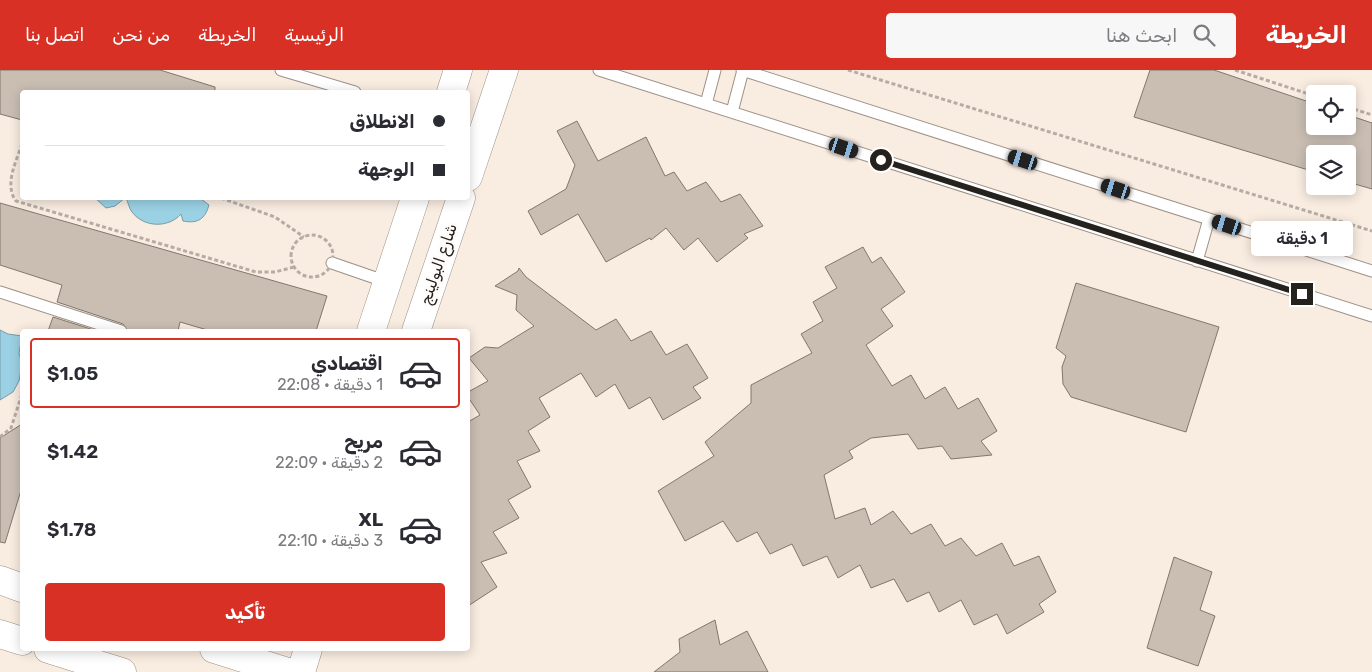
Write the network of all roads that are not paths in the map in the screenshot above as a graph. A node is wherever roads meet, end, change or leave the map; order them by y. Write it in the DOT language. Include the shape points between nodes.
graph roads {
  1 [pos="281,70"];
  2 [pos="458,70"];
  3 [pos="504,70"];
  4 [pos="599,70"];
  5 [pos="716,70"];
  6 [pos="743,70"];
  7 [pos="348,90"];
  8 [pos="452,90"];
  9 [pos="706,104"];
  10 [pos="732,112"];
  11 [pos="470,171"];
  12 [pos="415,200"];
  13 [pos="460,200"];
  14 [pos="1209,219"];
  15 [pos="1196,260"];
  16 [pos="332,263"];
  17 [pos="1372,271"];
  18 [pos="387,282"];
  19 [pos="0,292"];
  20 [pos="1372,316"];
  21 [pos="115,329"];
  22 [pos="371,329"];
  23 [pos="417,329"];
  24 [pos="0,580"];
  25 [pos="20,587"];
  26 [pos="0,634"];
  27 [pos="20,640"];
  28 [pos="54,651"];
  29 [pos="222,651"];
  30 [pos="307,651"];
  31 [pos="260,661"];
  32 [pos="122,672"];
  33 [pos="288,672"];
  34 [pos="301,672"];
  1 -- 7 [label="lane"];
  2 -- 8 [label="street"];
  3 -- 11 [label="street"];
  4 -- 9 [label="lane"];
  5 -- 9 [label="lane"];
  6 -- 10 [label="lane"];
  6 -- 14 [label="lane"];
  9 -- 10 [label="lane"];
  10 -- 15 [label="lane"];
  12 -- 18 [label="street"];
  13 -- 23 [label="street, شارع البولينج"];
  14 -- 15 [label="lane"];
  14 -- 17 [label="lane"];
  15 -- 20 [label="lane"];
  16 -- 18 [label="lane"];
  18 -- 22 [label="street"];
  19 -- 21 [label="lane"];
  24 -- 25 [label="street"];
  26 -- 27 [label="street"];
  28 -- 32 [label="street"];
  29 -- 31 [label="street"];
  30 -- 34 [label="street"];
  31 -- 33 [label="street"];
}
